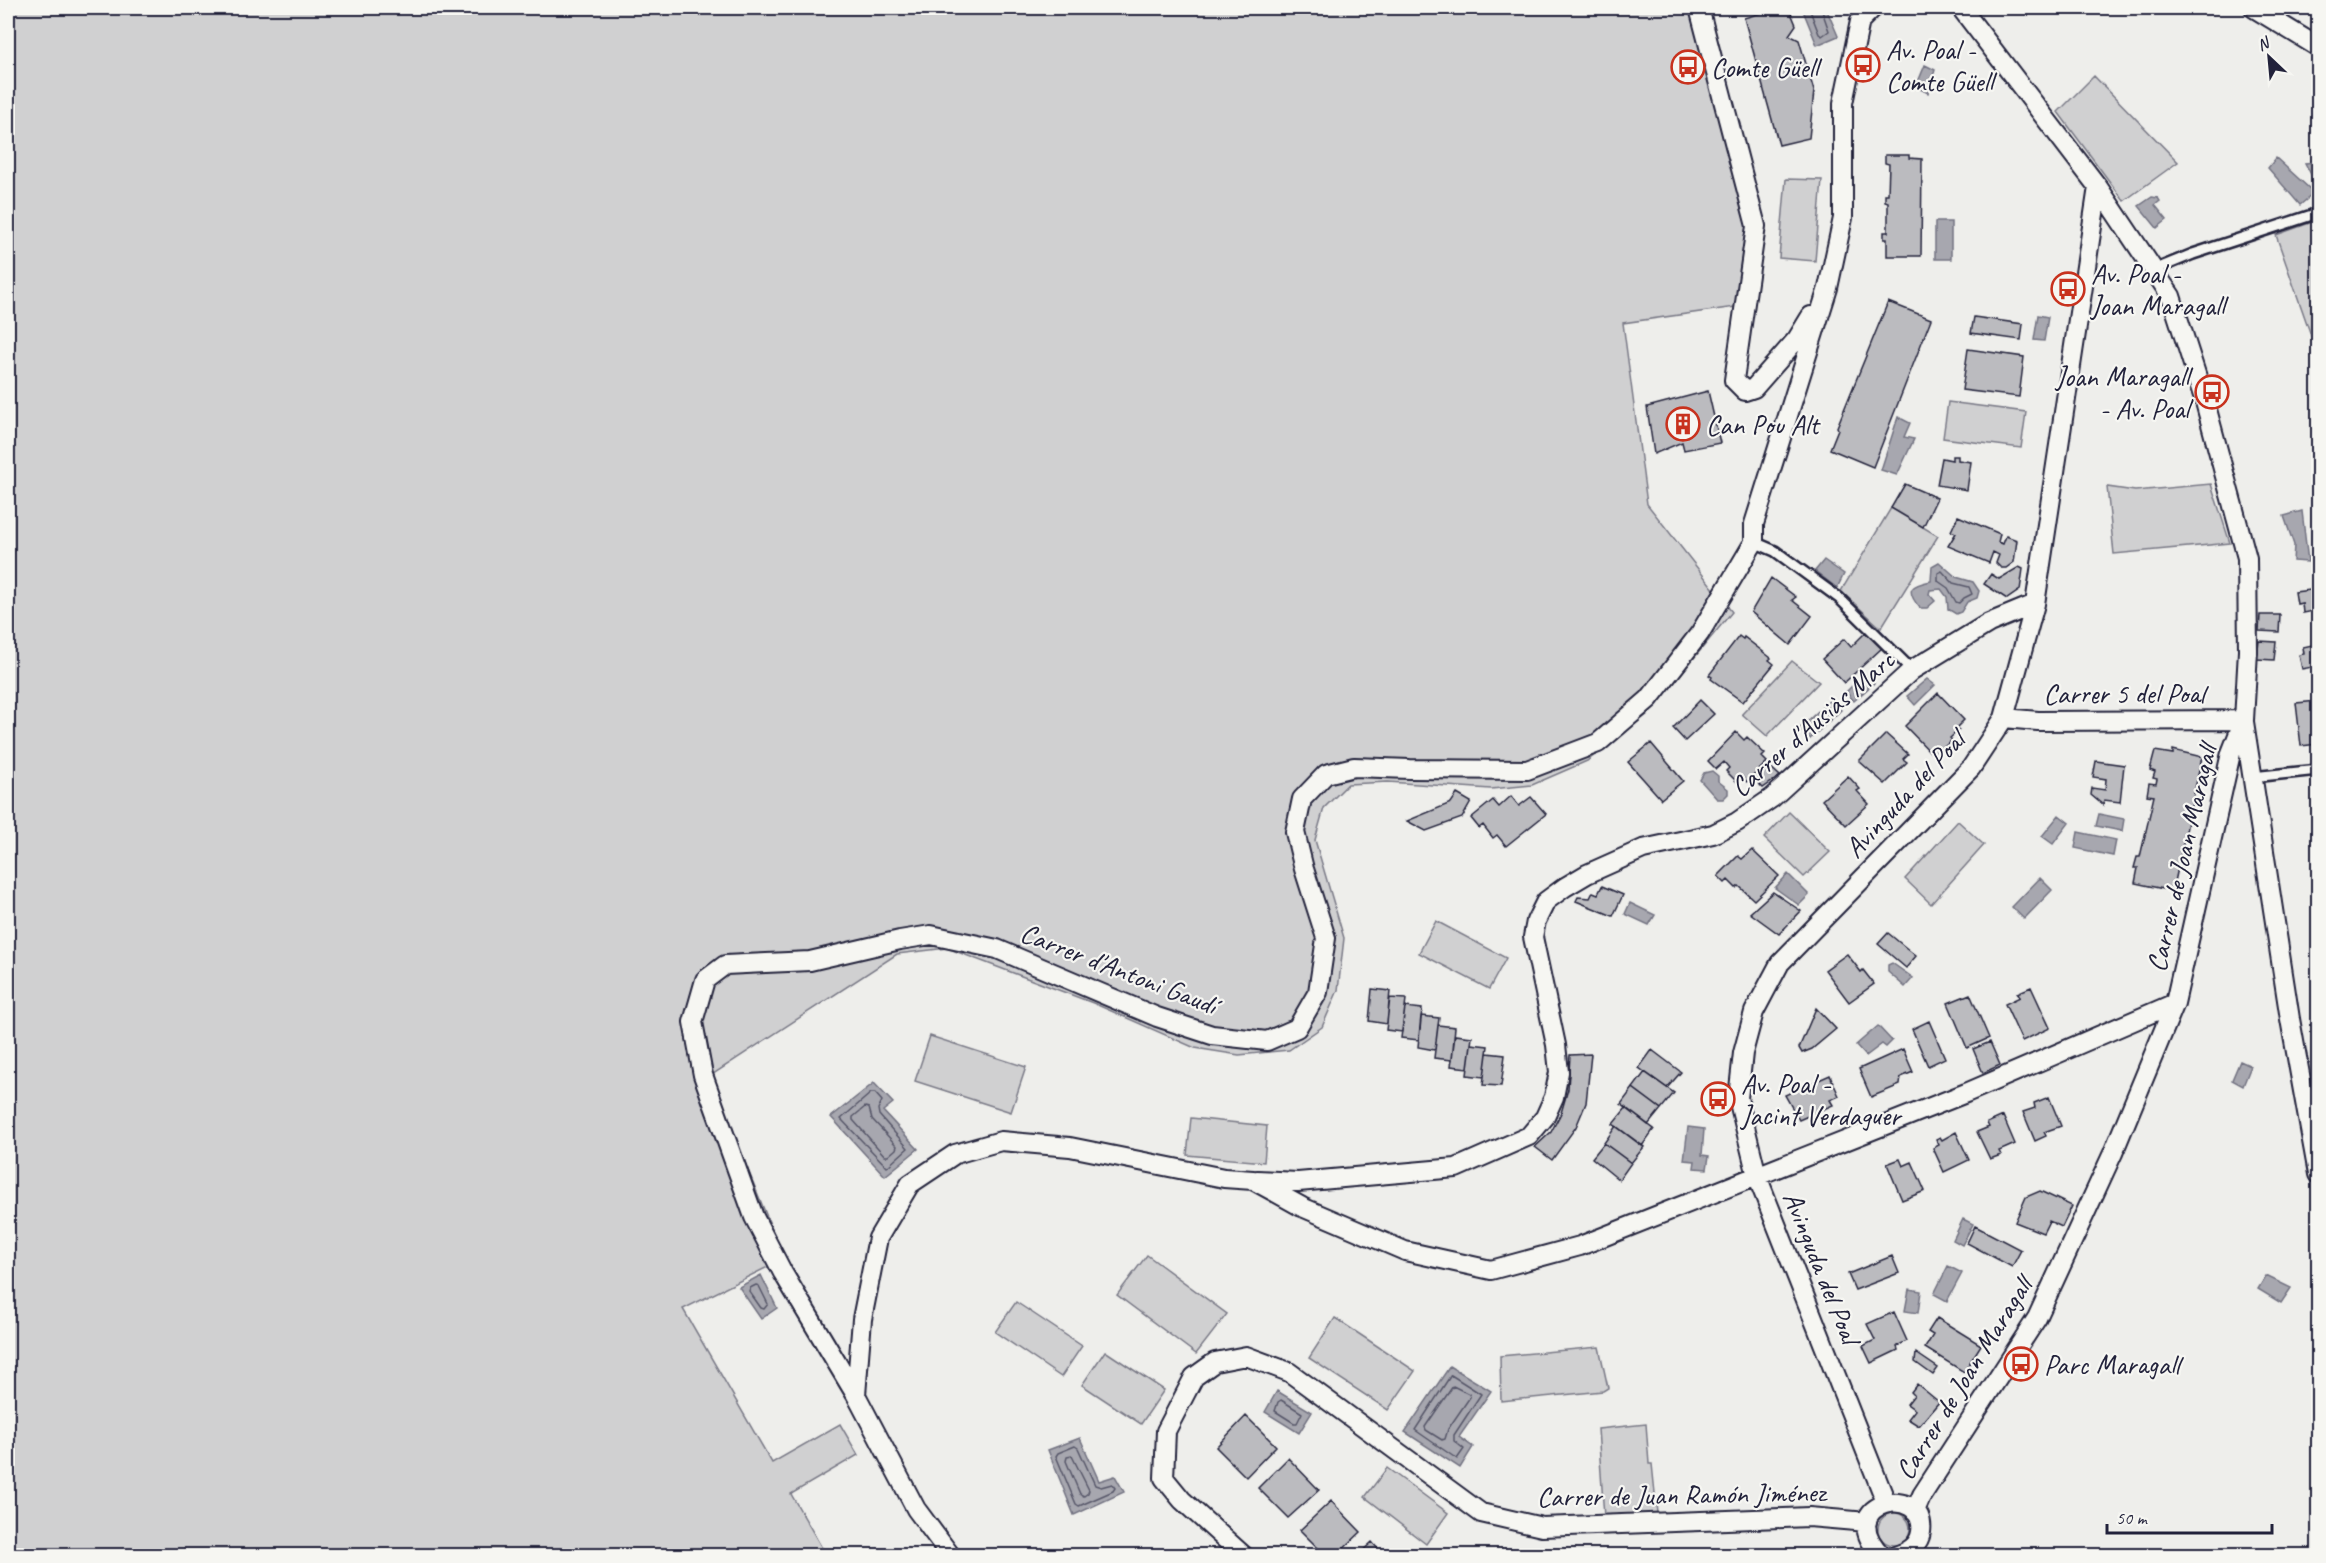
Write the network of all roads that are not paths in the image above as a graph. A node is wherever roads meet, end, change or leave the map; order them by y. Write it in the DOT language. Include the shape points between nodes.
graph roads {
  1 [pos="1699,8"];
  2 [pos="1873,8"];
  3 [pos="1961,8"];
  4 [pos="2254,8"];
  5 [pos="2319,47"];
  6 [pos="2098,187"];
  7 [pos="2319,213"];
  8 [pos="2154,270"];
  9 [pos="1828,288"];
  10 [pos="1754,542"];
  11 [pos="2035,604"];
  12 [pos="1912,670"];
  13 [pos="2004,718"];
  14 [pos="2244,720"];
  15 [pos="2319,770"];
  16 [pos="2252,777"];
  17 [pos="2175,1003"];
  18 [pos="2319,1174"];
  19 [pos="1757,1176"];
  20 [pos="1253,1180"];
  21 [pos="856,1395"];
  22 [pos="1886,1502"];
  23 [pos="1915,1511"];
  24 [pos="1867,1522"];
  25 [pos="1920,1548"];
  26 [pos="1887,1555"];
  27 [pos="951,1556"];
  28 [pos="1244,1556"];
  1 -- 9 [label="street" via="1756,226 1734,380 1745,391 1755,388 1797,339"];
  2 -- 9 [label="street" via="1860,21 1843,103 1843,218"];
  3 -- 6 [label="street"];
  4 -- 5 [label="street"];
  6 -- 8 [label="street, Carrer de Joan Maragall"];
  6 -- 11 [label="street, Avinguda del Poal"];
  7 -- 8 [label="lane"];
  8 -- 14 [label="street, Carrer de Joan Maragall" via="2171,296 2202,392 2247,558"];
  9 -- 10 [label="street, Carrer d'Antoni Gaudí" via="1754,524"];
  10 -- 12 [label="lane" via="1774,551 1839,598"];
  10 -- 21 [label="street, Carrer d'Antoni Gaudí" via="1700,633 1649,699 1598,743 1527,770 1354,767 1326,774 1302,799 1296,832 1326,938 1318,992 1297,1028 1267,1041 1212,1035 1157,1017 997,949 932,935 810,961 725,964 705,980 693,1022 703,1075 754,1217 783,1274"];
  11 -- 12 [label="street, Carrer d'Ausiàs Marc" via="1989,623"];
  11 -- 13 [label="street, Avinguda del Poal"];
  12 -- 20 [label="street, Carrer d'Ausiàs Marc" via="1772,798 1737,822 1713,834 1643,849 1587,874 1546,902 1533,937 1559,1072 1554,1098 1530,1136 1456,1168 1298,1182"];
  13 -- 14 [label="street, Carrer 5 del Poal"];
  13 -- 19 [label="street, Avinguda del Poal" via="1971,768 1780,963 1754,1012 1743,1053 1738,1098"];
  14 -- 16 [label="street"];
  14 -- 17 [label="street, Carrer de Joan Maragall" via="2231,753"];
  15 -- 16 [label="lane"];
  16 -- 18 [label="street"];
  17 -- 19 [label="street"];
  17 -- 23 [label="street, Carrer de Joan Maragall" via="2113,1154 2037,1318 1927,1486"];
  19 -- 20 [label="street" via="1580,1246 1491,1270 1405,1251 1302,1207"];
  19 -- 22 [label="street, Avinguda del Poal"];
  20 -- 21 [label="street, Carrer d'Ausiàs Marc" via="1224,1178 1070,1147 1001,1141 955,1154 910,1184 878,1238 862,1319"];
  21 -- 27 [label="street, Carrer d'Antoni Gaudí" via="916,1509"];
  22 -- 23 [label="street" via="1897,1501"];
  22 -- 24 [label="street" via="1874,1510"];
  23 -- 25 [label="street" via="1920,1520"];
  24 -- 26 [label="street" via="1867,1537"];
  24 -- 28 [label="street, Carrer de Juan Ramón Jiménez" via="1809,1517 1542,1527 1481,1513 1289,1372 1246,1356 1215,1362 1194,1377 1166,1431 1164,1478 1182,1500"];
  25 -- 26 [label="street"];
}
